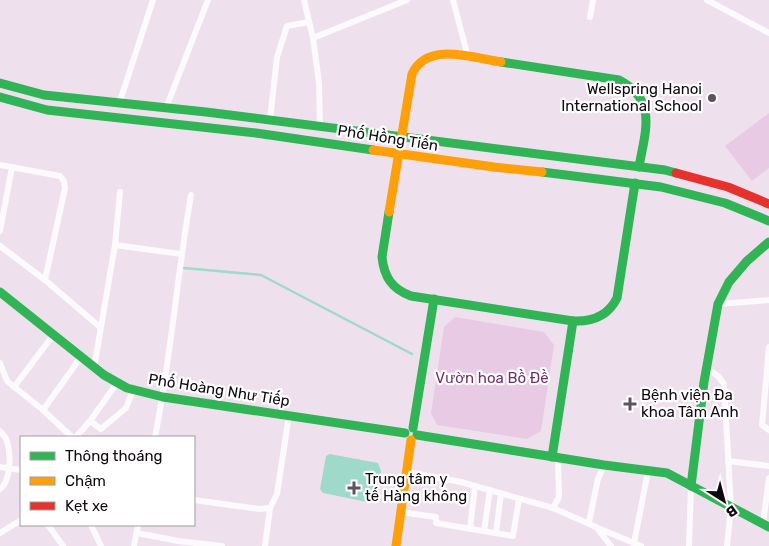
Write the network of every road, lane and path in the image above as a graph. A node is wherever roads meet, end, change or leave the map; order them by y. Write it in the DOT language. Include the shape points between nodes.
graph roads {
  1 [pos="153,0"];
  2 [pos="208,0"];
  3 [pos="304,0"];
  4 [pos="407,0"];
  5 [pos="453,0"];
  6 [pos="593,0"];
  7 [pos="707,0"];
  8 [pos="590,17"];
  9 [pos="308,22"];
  10 [pos="769,33"];
  11 [pos="313,38"];
  12 [pos="468,57"];
  13 [pos="0,83"];
  14 [pos="0,97"];
  15 [pos="119,104"];
  16 [pos="166,108"];
  17 [pos="270,120"];
  18 [pos="320,127"];
  19 [pos="402,137"];
  20 [pos="398,154"];
  21 [pos="0,165"];
  22 [pos="12,167"];
  23 [pos="639,167"];
  24 [pos="635,183"];
  25 [pos="120,192"];
  26 [pos="191,195"];
  27 [pos="769,204"];
  28 [pos="769,221"];
  29 [pos="0,230"];
  30 [pos="769,242"];
  31 [pos="115,245"];
  32 [pos="0,246"];
  33 [pos="181,254"];
  34 [pos="46,280"];
  35 [pos="0,292"];
  36 [pos="434,299"];
  37 [pos="769,300"];
  38 [pos="718,304"];
  39 [pos="573,321"];
  40 [pos="100,327"];
  41 [pos="54,334"];
  42 [pos="769,347"];
  43 [pos="81,357"];
  44 [pos="0,363"];
  45 [pos="94,368"];
  46 [pos="706,368"];
  47 [pos="0,377"];
  48 [pos="6,381"];
  49 [pos="117,383"];
  50 [pos="767,383"];
  51 [pos="14,387"];
  52 [pos="133,390"];
  53 [pos="163,397"];
  54 [pos="43,410"];
  55 [pos="289,415"];
  56 [pos="90,421"];
  57 [pos="769,430"];
  58 [pos="0,431"];
  59 [pos="412,434"];
  60 [pos="73,436"];
  61 [pos="75,436"];
  62 [pos="155,436"];
  63 [pos="555,457"];
  64 [pos="728,461"];
  65 [pos="604,465"];
  66 [pos="769,466"];
  67 [pos="0,467"];
  68 [pos="9,468"];
  69 [pos="20,470"];
  70 [pos="648,471"];
  71 [pos="407,472"];
  72 [pos="769,478"];
  73 [pos="475,486"];
  74 [pos="691,486"];
  75 [pos="0,489"];
  76 [pos="490,490"];
  77 [pos="501,494"];
  78 [pos="519,499"];
  79 [pos="195,500"];
  80 [pos="731,507"];
  81 [pos="270,508"];
  82 [pos="553,508"];
  83 [pos="400,512"];
  84 [pos="20,521"];
  85 [pos="588,522"];
  86 [pos="766,525"];
  87 [pos="49,526"];
  88 [pos="92,526"];
  89 [pos="138,526"];
  90 [pos="596,527"];
  91 [pos="470,529"];
  92 [pos="484,531"];
  93 [pos="0,533"];
  94 [pos="137,533"];
  95 [pos="496,533"];
  96 [pos="177,543"];
  97 [pos="194,544"];
  98 [pos="637,544"];
  99 [pos="209,545"];
  100 [pos="63,546"];
  101 [pos="102,546"];
  102 [pos="134,546"];
  103 [pos="222,546"];
  104 [pos="265,546"];
  105 [pos="396,546"];
  106 [pos="611,546"];
  107 [pos="689,546"];
  108 [pos="727,546"];
  1 -- 15 [label="street"];
  2 -- 16 [label="street"];
  3 -- 9 [label="street"];
  4 -- 11 [label="street"];
  5 -- 12 [label="street"];
  6 -- 8 [label="street"];
  7 -- 10 [label="street"];
  9 -- 11 [label="street"];
  9 -- 17 [label="street" via="287,26 277,56"];
  11 -- 18 [label="street"];
  12 -- 19 [label="street" via="439,54 423,58 416,64"];
  12 -- 23 [label="street" via="627,83 640,93 646,107"];
  13 -- 15 [label="street, Phố Hồng Tiến" via="44,95"];
  14 -- 20 [label="street, Phố Hồng Tiến" via="47,110 158,121"];
  15 -- 16 [label="street, Phố Hồng Tiến"];
  16 -- 17 [label="street, Phố Hồng Tiến"];
  17 -- 18 [label="street, Phố Hồng Tiến"];
  18 -- 19 [label="street, Phố Hồng Tiến"];
  19 -- 20 [label="street"];
  19 -- 23 [label="street, Phố Hồng Tiến"];
  20 -- 24 [label="street, Phố Hồng Tiến"];
  20 -- 36 [label="street" via="383,268 387,279 399,291"];
  21 -- 22 [label="street"];
  22 -- 29 [label="street"];
  22 -- 34 [label="street" via="60,176 64,181"];
  23 -- 27 [label="street, Phố Hồng Tiến" via="665,170 728,187"];
  24 -- 28 [label="street, Phố Hồng Tiến" via="725,203"];
  24 -- 39 [label="street" via="616,302 599,318"];
  25 -- 31 [label="street"];
  26 -- 33 [label="street"];
  30 -- 38 [label="street" via="735,275"];
  31 -- 33 [label="street"];
  31 -- 40 [label="street"];
  32 -- 34 [label="street"];
  33 -- 53 [label="street"];
  34 -- 40 [label="street"];
  35 -- 41 [label="street, Phố Hoàng Như Tiếp"];
  36 -- 39 [label="street"];
  36 -- 59 [label="street"];
  37 -- 38 [label="street"];
  38 -- 46 [label="street"];
  39 -- 63 [label="street"];
  40 -- 45 [label="street"];
  41 -- 43 [label="street, Phố Hoàng Như Tiếp"];
  41 -- 51 [label="street"];
  42 -- 50 [label="street"];
  43 -- 45 [label="street, Phố Hoàng Như Tiếp"];
  43 -- 54 [label="street"];
  44 -- 48 [label="street"];
  45 -- 49 [label="street, Phố Hoàng Như Tiếp"];
  46 -- 64 [label="street" via="724,384"];
  46 -- 74 [label="street"];
  47 -- 48 [label="street"];
  48 -- 51 [label="street"];
  49 -- 52 [label="street, Phố Hoàng Như Tiếp"];
  49 -- 56 [label="street"];
  50 -- 57 [label="street" via="762,425"];
  51 -- 54 [label="street"];
  52 -- 53 [label="street, Phố Hoàng Như Tiếp"];
  52 -- 56 [label="street" via="126,408 101,429"];
  53 -- 55 [label="street, Phố Hoàng Như Tiếp"];
  53 -- 62 [label="street"];
  54 -- 60 [label="street"];
  55 -- 59 [label="street, Phố Hoàng Như Tiếp"];
  55 -- 81 [label="street" via="277,494"];
  56 -- 61 [label="street"];
  58 -- 68 [label="street" via="7,440"];
  59 -- 63 [label="street, Phố Hoàng Như Tiếp"];
  59 -- 71 [label="street"];
  63 -- 65 [label="street, Phố Hoàng Như Tiếp"];
  63 -- 82 [label="street" via="559,497"];
  64 -- 66 [label="street"];
  64 -- 80 [label="street"];
  65 -- 70 [label="street, Phố Hoàng Như Tiếp"];
  65 -- 85 [label="street"];
  67 -- 68 [label="street"];
  68 -- 69 [label="street"];
  68 -- 75 [label="street"];
  70 -- 74 [label="street, Phố Hoàng Như Tiếp" via="667,473"];
  70 -- 98 [label="street"];
  71 -- 73 [label="street"];
  71 -- 83 [label="street"];
  72 -- 86 [label="street"];
  73 -- 76 [label="street"];
  73 -- 91 [label="street"];
  74 -- 80 [label="street, Phố Hoàng Như Tiếp"];
  74 -- 107 [label="street"];
  76 -- 77 [label="street"];
  76 -- 92 [label="street"];
  77 -- 78 [label="street"];
  77 -- 95 [label="street"];
  78 -- 82 [label="street"];
  78 -- 95 [label="street" via="512,536"];
  79 -- 81 [label="street"];
  80 -- 86 [label="street, Phố Hoàng Như Tiếp"];
  80 -- 108 [label="street"];
  81 -- 104 [label="street"];
  82 -- 85 [label="street"];
  83 -- 91 [label="street" via="436,517 436,523"];
  83 -- 105 [label="street"];
  84 -- 93 [label="street"];
  85 -- 90 [label="street"];
  87 -- 100 [label="street"];
  88 -- 101 [label="street"];
  89 -- 94 [label="street"];
  90 -- 98 [label="street"];
  90 -- 106 [label="street"];
  91 -- 92 [label="street"];
  92 -- 95 [label="street"];
  94 -- 96 [label="street"];
  94 -- 102 [label="street"];
  96 -- 97 [label="street"];
  97 -- 99 [label="street"];
  99 -- 103 [label="street"];
}
